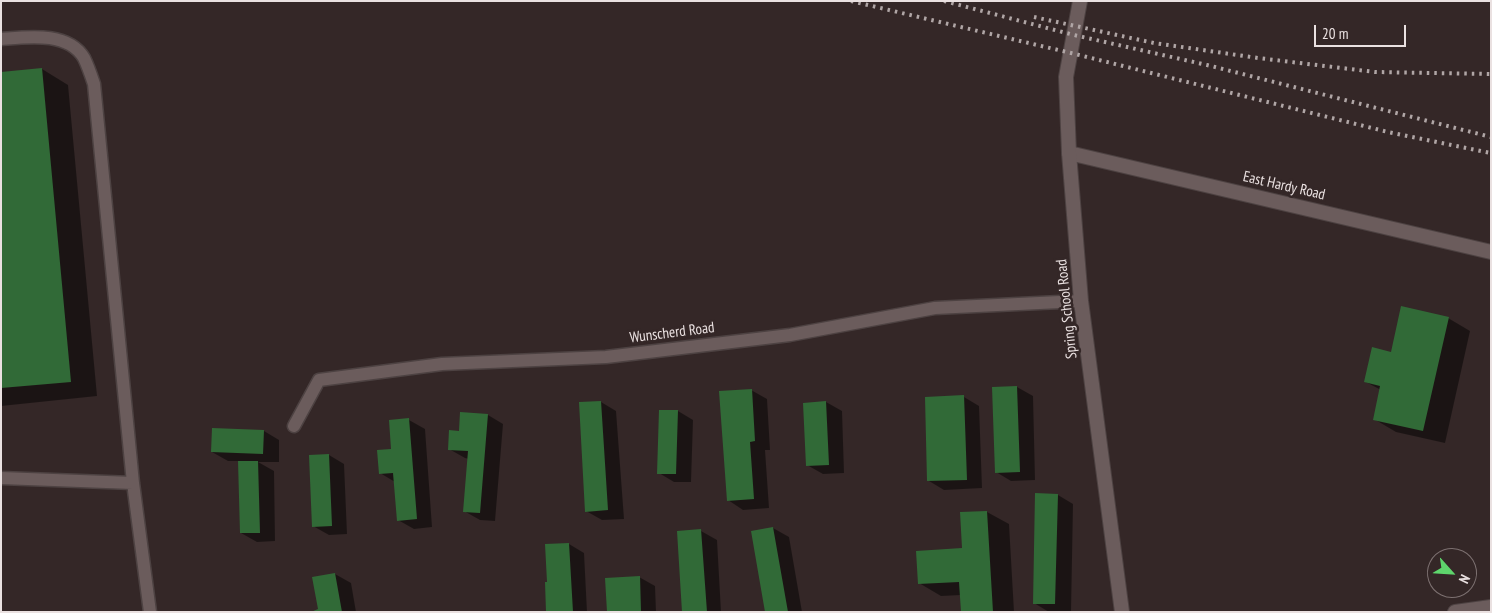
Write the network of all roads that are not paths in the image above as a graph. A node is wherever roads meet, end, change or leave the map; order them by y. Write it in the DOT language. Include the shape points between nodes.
graph roads {
  1 [pos="1080,1"];
  2 [pos="1,39"];
  3 [pos="1069,153"];
  4 [pos="1491,252"];
  5 [pos="1081,301"];
  6 [pos="294,426"];
  7 [pos="1,478"];
  8 [pos="133,483"];
  9 [pos="1491,607"];
  10 [pos="150,612"];
  11 [pos="1122,612"];
  12 [pos="1456,612"];
  1 -- 3 [label="street, Spring School Road" via="1066,77"];
  2 -- 8 [label="lane" via="52,38 69,44 84,57 94,84"];
  3 -- 4 [label="street, East Hardy Road"];
  3 -- 5 [label="street, Spring School Road"];
  5 -- 6 [label="lane, Wunscherd Road" via="935,308 790,334 606,357 442,364 319,380"];
  5 -- 11 [label="street, Spring School Road"];
  7 -- 8 [label="lane"];
  8 -- 10 [label="lane"];
  9 -- 12 [label="street"];
}
